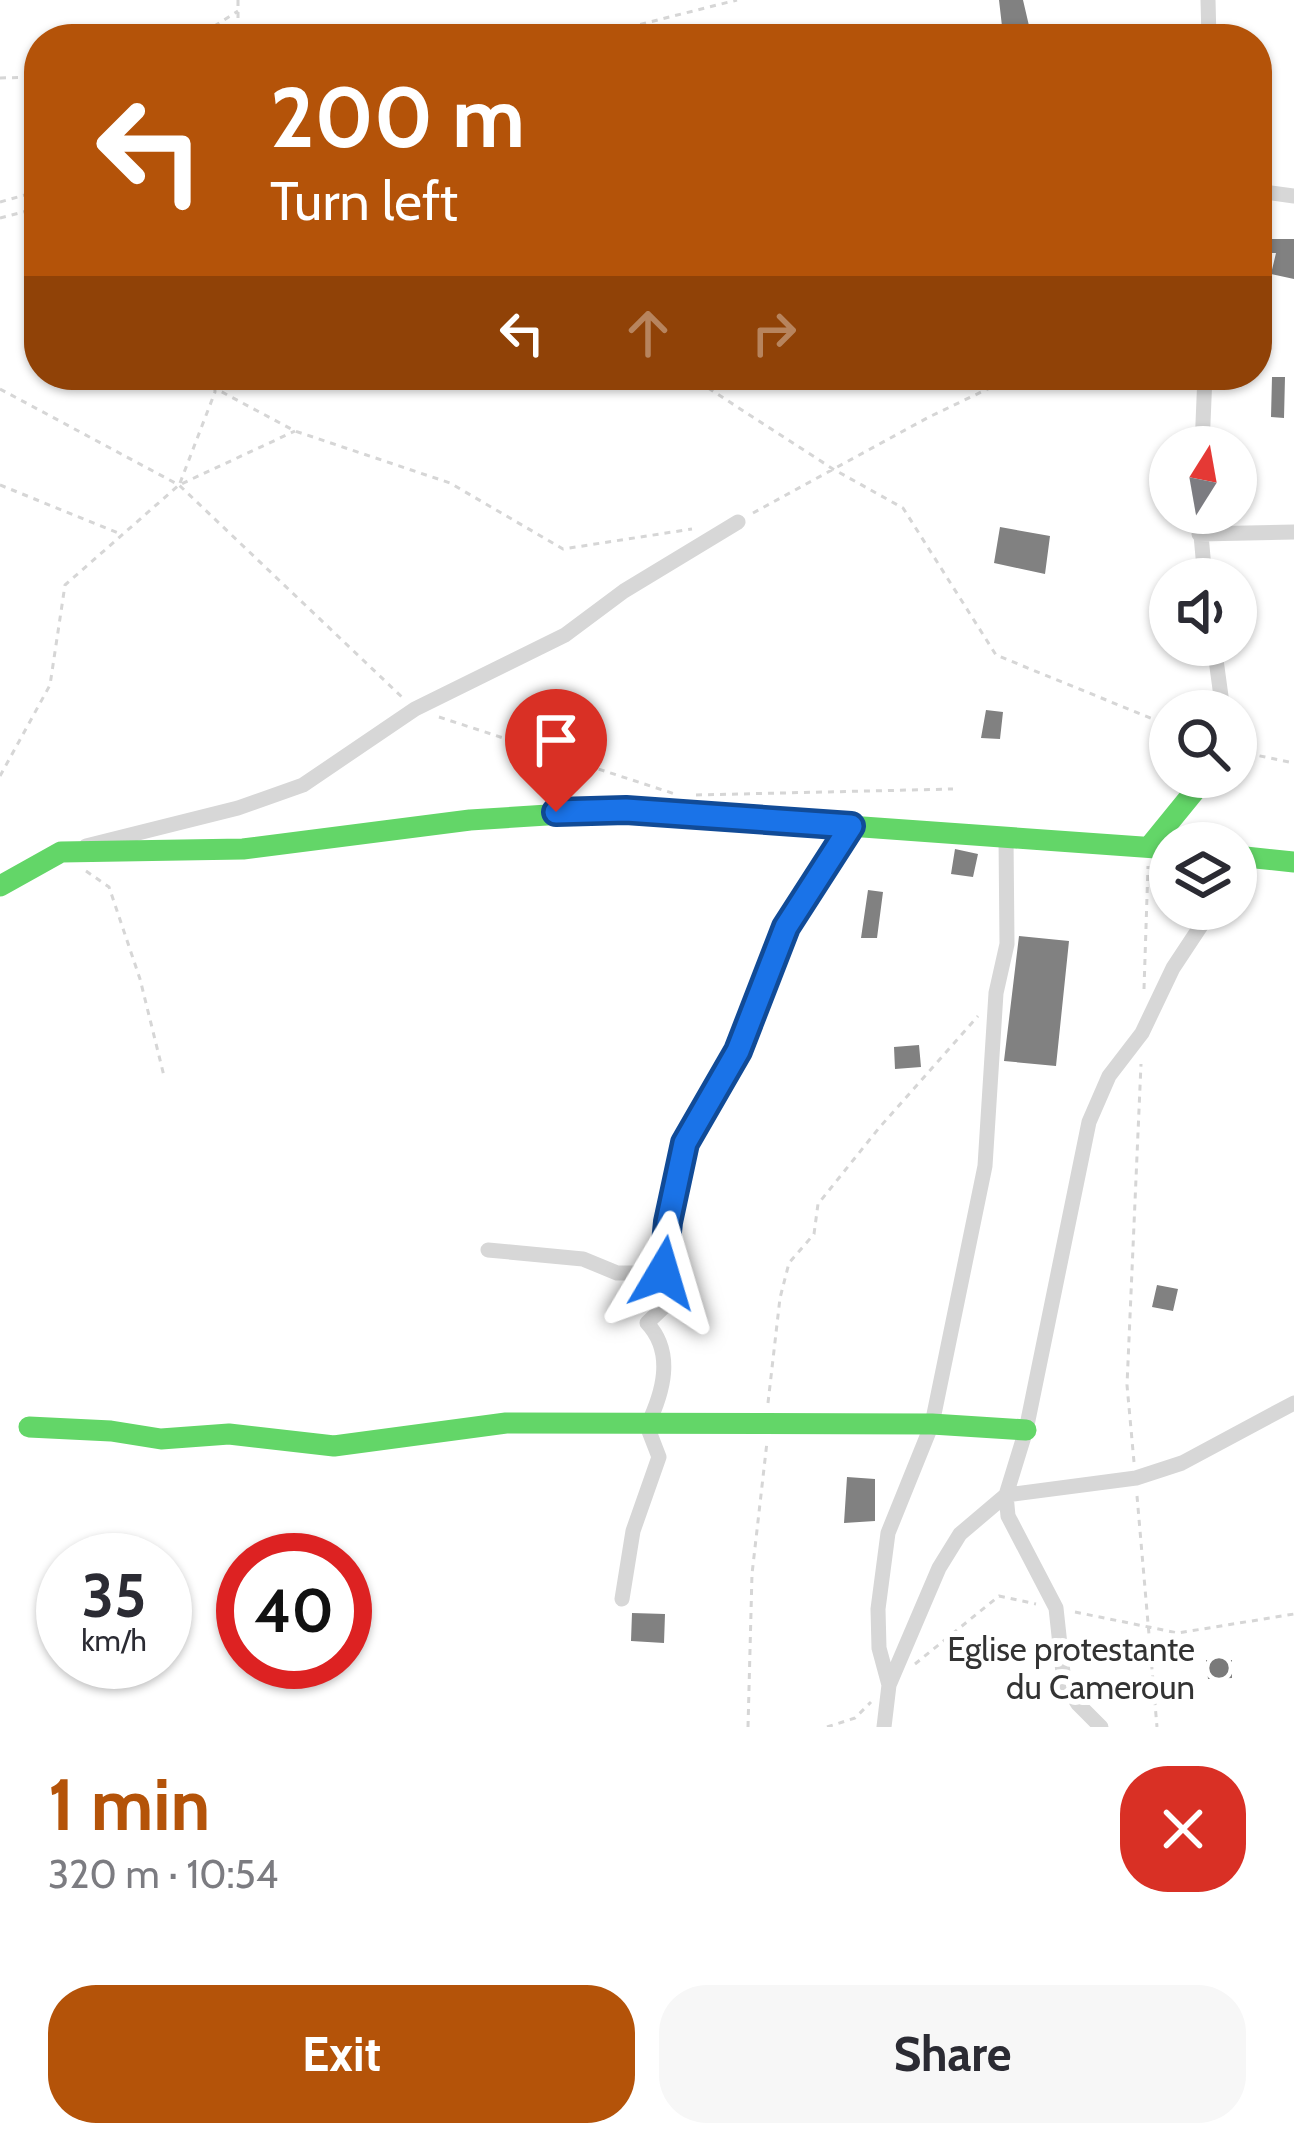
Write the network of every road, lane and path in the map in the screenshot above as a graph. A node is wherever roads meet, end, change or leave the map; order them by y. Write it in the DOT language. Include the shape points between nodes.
graph roads {
  1 [pos="238,0"];
  2 [pos="736,0"];
  3 [pos="238,11"];
  4 [pos="218,24"];
  5 [pos="238,24"];
  6 [pos="641,24"];
  7 [pos="0,389"];
  8 [pos="212,390"];
  9 [pos="711,390"];
  10 [pos="988,390"];
  11 [pos="1204,390"];
  12 [pos="215,392"];
  13 [pos="1203,426"];
  14 [pos="295,431"];
  15 [pos="833,469"];
  16 [pos="0,485"];
  17 [pos="179,485"];
  18 [pos="738,522"];
  19 [pos="694,529"];
  20 [pos="1294,532"];
  21 [pos="1257,533"];
  22 [pos="1198,534"];
  23 [pos="122,535"];
  24 [pos="1202,558"];
  25 [pos="415,709"];
  26 [pos="1149,718"];
  27 [pos="1257,756"];
  28 [pos="1294,764"];
  29 [pos="0,776"];
  30 [pos="953,790"];
  31 [pos="851,826"];
  32 [pos="1006,837"];
  33 [pos="1149,847"];
  34 [pos="61,852"];
  35 [pos="1257,861"];
  36 [pos="1294,862"];
  37 [pos="0,886"];
  38 [pos="1150,930"];
  39 [pos="1198,930"];
  40 [pos="1144,986"];
  41 [pos="996,993"];
  42 [pos="1142,1033"];
  43 [pos="164,1076"];
  44 [pos="488,1250"];
  45 [pos="663,1273"];
  46 [pos="1294,1402"];
  47 [pos="771,1423"];
  48 [pos="932,1424"];
  49 [pos="647,1426"];
  50 [pos="28,1427"];
  51 [pos="1026,1430"];
  52 [pos="1136,1478"];
  53 [pos="1006,1495"];
  54 [pos="622,1599"];
  55 [pos="1056,1608"];
  56 [pos="1294,1614"];
  57 [pos="1149,1628"];
  58 [pos="889,1685"];
  59 [pos="748,1727"];
  60 [pos="827,1727"];
  61 [pos="884,1727"];
  62 [pos="1101,1727"];
  63 [pos="1157,1727"];
  1 -- 3 [label="path"];
  2 -- 6 [label="path"];
  3 -- 4 [label="path"];
  3 -- 5 [label="path"];
  7 -- 17 [label="path"];
  8 -- 12 [label="path"];
  9 -- 15 [label="path"];
  10 -- 15 [label="path"];
  11 -- 13 [label="street"];
  12 -- 14 [label="path"];
  12 -- 17 [label="path"];
  14 -- 17 [label="path"];
  14 -- 19 [label="path" via="450,483 563,549"];
  15 -- 18 [label="path"];
  15 -- 26 [label="path" via="903,508 996,656"];
  16 -- 23 [label="path"];
  17 -- 23 [label="path"];
  17 -- 25 [label="path"];
  18 -- 25 [label="street" via="565,634"];
  20 -- 21 [label="street"];
  22 -- 24 [label="street"];
  23 -- 29 [label="path" via="65,585 50,685"];
  25 -- 30 [label="path" via="679,795"];
  25 -- 34 [label="street" via="303,785"];
  27 -- 28 [label="path"];
  31 -- 32 [label="street"];
  31 -- 34 [label="street" via="556,812 242,849"];
  31 -- 45 [label="street" via="786,927 738,1051 685,1143"];
  32 -- 33 [label="street"];
  32 -- 41 [label="street" via="1007,944"];
  34 -- 37 [label="street"];
  34 -- 43 [label="path" via="109,887"];
  35 -- 36 [label="street"];
  38 -- 40 [label="path"];
  39 -- 42 [label="street"];
  41 -- 47 [label="path" via="818,1204 814,1234 790,1263 780,1298 766,1393"];
  41 -- 48 [label="street" via="985,1166"];
  42 -- 51 [label="street" via="1109,1076 1089,1122"];
  42 -- 52 [label="path" via="1127,1384"];
  44 -- 45 [label="street"];
  45 -- 49 [label="street" via="667,1304 647,1323 660,1337 664,1391"];
  46 -- 52 [label="street" via="1182,1463"];
  47 -- 48 [label="street"];
  47 -- 49 [label="street"];
  47 -- 59 [label="path" via="752,1574"];
  48 -- 51 [label="street"];
  48 -- 58 [label="street" via="888,1533 878,1610"];
  49 -- 50 [label="street" via="506,1423 334,1446"];
  49 -- 54 [label="street" via="659,1457 633,1531"];
  51 -- 53 [label="street"];
  52 -- 53 [label="street"];
  52 -- 57 [label="path"];
  53 -- 55 [label="street" via="1008,1516"];
  53 -- 58 [label="street" via="960,1534 939,1568"];
  55 -- 57 [label="path"];
  55 -- 58 [label="path" via="999,1596"];
  55 -- 62 [label="street" via="1064,1682"];
  56 -- 57 [label="path" via="1178,1633"];
  57 -- 63 [label="path"];
  58 -- 60 [label="path" via="855,1718"];
  58 -- 61 [label="street"];
}
